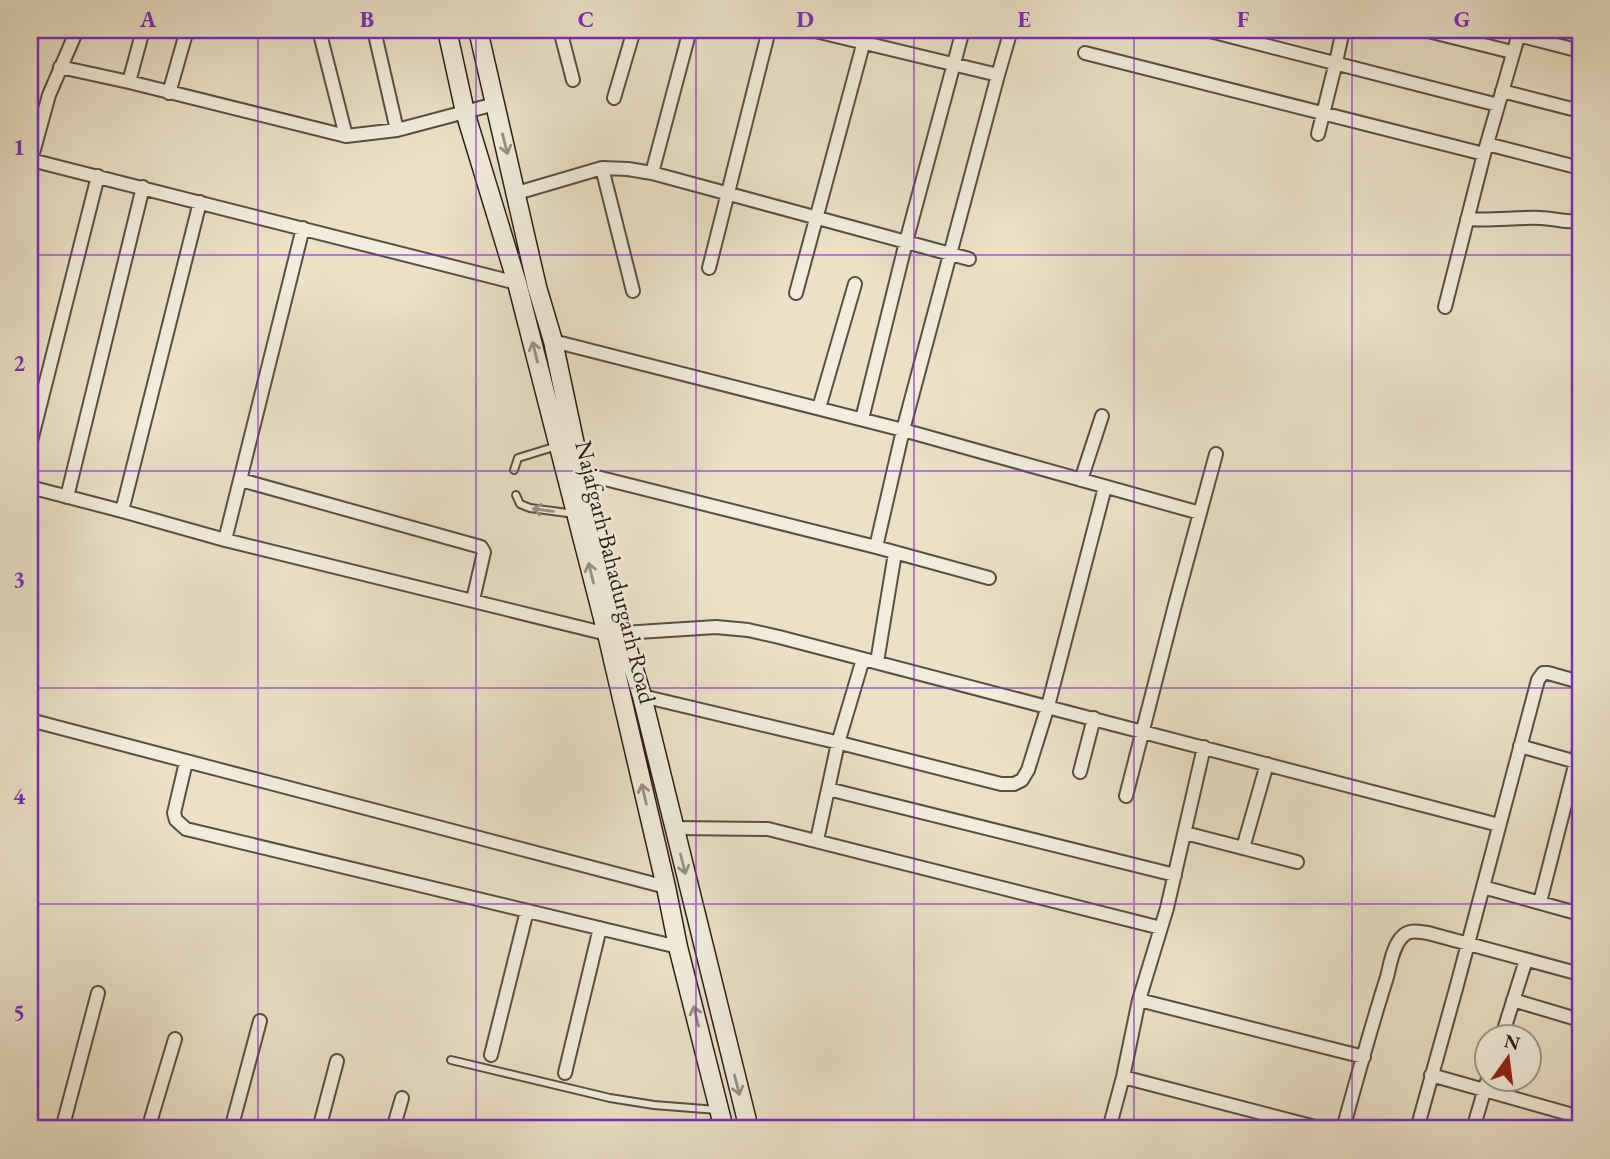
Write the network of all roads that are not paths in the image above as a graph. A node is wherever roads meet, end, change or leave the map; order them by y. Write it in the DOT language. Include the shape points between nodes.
graph roads {
  1 [pos="77,30"];
  2 [pos="143,30"];
  3 [pos="187,30"];
  4 [pos="319,30"];
  5 [pos="373,30"];
  6 [pos="447,30"];
  7 [pos="478,30"];
  8 [pos="560,30"];
  9 [pos="634,30"];
  10 [pos="691,30"];
  11 [pos="769,30"];
  12 [pos="811,30"];
  13 [pos="963,30"];
  14 [pos="1010,30"];
  15 [pos="1206,30"];
  16 [pos="1343,30"];
  17 [pos="1424,30"];
  18 [pos="1519,32"];
  19 [pos="865,36"];
  20 [pos="1580,51"];
  21 [pos="1512,52"];
  22 [pos="1085,53"];
  23 [pos="1336,62"];
  24 [pos="954,64"];
  25 [pos="60,67"];
  26 [pos="998,75"];
  27 [pos="573,80"];
  28 [pos="129,82"];
  29 [pos="1502,91"];
  30 [pos="169,93"];
  31 [pos="614,98"];
  32 [pos="495,104"];
  33 [pos="1498,105"];
  34 [pos="1580,111"];
  35 [pos="465,112"];
  36 [pos="1322,112"];
  37 [pos="397,130"];
  38 [pos="1318,134"];
  39 [pos="346,136"];
  40 [pos="1485,149"];
  41 [pos="30,162"];
  42 [pos="602,168"];
  43 [pos="1580,169"];
  44 [pos="652,173"];
  45 [pos="98,176"];
  46 [pos="143,187"];
  47 [pos="517,193"];
  48 [pos="728,193"];
  49 [pos="200,202"];
  50 [pos="816,217"];
  51 [pos="1467,219"];
  52 [pos="1580,220"];
  53 [pos="303,228"];
  54 [pos="906,242"];
  55 [pos="951,254"];
  56 [pos="969,259"];
  57 [pos="709,268"];
  58 [pos="517,283"];
  59 [pos="855,284"];
  60 [pos="633,290"];
  61 [pos="796,293"];
  62 [pos="1445,307"];
  63 [pos="553,341"];
  64 [pos="819,408"];
  65 [pos="1102,416"];
  66 [pos="862,419"];
  67 [pos="903,430"];
  68 [pos="30,445"];
  69 [pos="559,446"];
  70 [pos="1216,454"];
  71 [pos="514,470"];
  72 [pos="581,473"];
  73 [pos="241,480"];
  74 [pos="1081,480"];
  75 [pos="30,487"];
  76 [pos="1105,487"];
  77 [pos="516,495"];
  78 [pos="67,497"];
  79 [pos="122,511"];
  80 [pos="1200,513"];
  81 [pos="576,514"];
  82 [pos="225,540"];
  83 [pos="876,547"];
  84 [pos="895,553"];
  85 [pos="989,578"];
  86 [pos="473,600"];
  87 [pos="615,634"];
  88 [pos="863,659"];
  89 [pos="877,662"];
  90 [pos="1580,682"];
  91 [pos="642,696"];
  92 [pos="1048,706"];
  93 [pos="1094,718"];
  94 [pos="30,720"];
  95 [pos="1143,731"];
  96 [pos="838,743"];
  97 [pos="1520,746"];
  98 [pos="1204,747"];
  99 [pos="1580,747"];
  100 [pos="186,762"];
  101 [pos="1578,763"];
  102 [pos="1267,764"];
  103 [pos="1080,772"];
  104 [pos="828,789"];
  105 [pos="1126,796"];
  106 [pos="1499,825"];
  107 [pos="674,828"];
  108 [pos="1185,833"];
  109 [pos="817,840"];
  110 [pos="1243,848"];
  111 [pos="1297,862"];
  112 [pos="1175,875"];
  113 [pos="666,887"];
  114 [pos="1483,887"];
  115 [pos="1540,902"];
  116 [pos="527,911"];
  117 [pos="1580,914"];
  118 [pos="600,928"];
  119 [pos="1161,928"];
  120 [pos="1467,943"];
  121 [pos="678,947"];
  122 [pos="1526,960"];
  123 [pos="1580,974"];
  124 [pos="98,993"];
  125 [pos="1139,1000"];
  126 [pos="1513,1000"];
  127 [pos="1580,1020"];
  128 [pos="260,1021"];
  129 [pos="1506,1023"];
  130 [pos="175,1039"];
  131 [pos="726,1040"];
  132 [pos="703,1043"];
  133 [pos="491,1055"];
  134 [pos="1363,1057"];
  135 [pos="337,1060"];
  136 [pos="451,1060"];
  137 [pos="565,1073"];
  138 [pos="1432,1075"];
  139 [pos="1123,1077"];
  140 [pos="1474,1082"];
  141 [pos="1484,1092"];
  142 [pos="1508,1092"];
  143 [pos="402,1098"];
  144 [pos="719,1110"];
  145 [pos="1580,1118"];
  146 [pos="62,1129"];
  147 [pos="148,1129"];
  148 [pos="231,1129"];
  149 [pos="320,1129"];
  150 [pos="393,1129"];
  151 [pos="724,1129"];
  152 [pos="749,1129"];
  153 [pos="1109,1129"];
  154 [pos="1323,1129"];
  155 [pos="1343,1129"];
  156 [pos="1417,1129"];
  157 [pos="1473,1129"];
  1 -- 25 [label="street"];
  2 -- 28 [label="street"];
  3 -- 30 [label="street"];
  4 -- 39 [label="street"];
  5 -- 37 [label="street"];
  6 -- 35 [label="main road, Najafgarh Bahadurgarh Road"];
  7 -- 32 [label="main road, Najafgarh Bahadurgarh Road"];
  8 -- 27 [label="street"];
  9 -- 31 [label="street"];
  10 -- 44 [label="street"];
  11 -- 48 [label="street"];
  12 -- 19 [label="street"];
  13 -- 24 [label="street"];
  14 -- 26 [label="street"];
  15 -- 23 [label="street"];
  16 -- 23 [label="street"];
  17 -- 21 [label="street"];
  18 -- 20 [label="street"];
  18 -- 21 [label="street"];
  19 -- 24 [label="street"];
  19 -- 50 [label="street"];
  21 -- 29 [label="street"];
  22 -- 36 [label="street"];
  23 -- 33 [label="street"];
  23 -- 36 [label="street"];
  24 -- 26 [label="street"];
  24 -- 54 [label="street"];
  25 -- 28 [label="street"];
  25 -- 41 [label="street"];
  26 -- 55 [label="street"];
  28 -- 30 [label="street"];
  29 -- 33 [label="street"];
  29 -- 34 [label="street"];
  30 -- 39 [label="street"];
  32 -- 35 [label="street"];
  32 -- 47 [label="main road, Najafgarh Bahadurgarh Road, one-way"];
  33 -- 40 [label="street"];
  35 -- 37 [label="street"];
  35 -- 58 [label="main road, Najafgarh Bahadurgarh Road"];
  36 -- 38 [label="street"];
  36 -- 40 [label="street"];
  37 -- 39 [label="street"];
  40 -- 43 [label="street"];
  40 -- 51 [label="street"];
  41 -- 45 [label="street"];
  42 -- 44 [label="street"];
  42 -- 47 [label="street"];
  42 -- 60 [label="street"];
  44 -- 48 [label="street"];
  45 -- 46 [label="street"];
  45 -- 68 [label="street"];
  46 -- 49 [label="street"];
  46 -- 78 [label="street"];
  47 -- 63 [label="main road, Najafgarh Bahadurgarh Road"];
  48 -- 50 [label="street"];
  48 -- 57 [label="street"];
  49 -- 53 [label="street"];
  49 -- 79 [label="street"];
  50 -- 54 [label="street"];
  50 -- 61 [label="street"];
  51 -- 52 [label="street"];
  51 -- 62 [label="street"];
  53 -- 58 [label="street"];
  53 -- 73 [label="street"];
  54 -- 55 [label="street"];
  54 -- 66 [label="street"];
  55 -- 56 [label="street"];
  55 -- 67 [label="street"];
  69 -- 58 [label="main road, Najafgarh Bahadurgarh Road, one-way"];
  59 -- 64 [label="street"];
  63 -- 64 [label="street"];
  63 -- 72 [label="main road, Najafgarh Bahadurgarh Road"];
  64 -- 66 [label="street"];
  65 -- 74 [label="street"];
  66 -- 67 [label="street"];
  67 -- 74 [label="street"];
  67 -- 83 [label="street"];
  69 -- 71 [label="lane" via="518,458"];
  69 -- 81 [label="main road, Najafgarh Bahadurgarh Road"];
  70 -- 80 [label="street"];
  72 -- 83 [label="street"];
  72 -- 87 [label="main road, Najafgarh Bahadurgarh Road"];
  73 -- 82 [label="street"];
  73 -- 86 [label="street" via="481,547 484,552"];
  74 -- 76 [label="street"];
  75 -- 78 [label="street"];
  76 -- 80 [label="street"];
  76 -- 92 [label="street"];
  81 -- 77 [label="lane, one-way" via="530,508 520,504"];
  78 -- 79 [label="street"];
  79 -- 82 [label="street"];
  80 -- 95 [label="street"];
  87 -- 81 [label="main road, Najafgarh Bahadurgarh Road, one-way"];
  82 -- 86 [label="street"];
  83 -- 84 [label="street"];
  84 -- 85 [label="street"];
  84 -- 89 [label="street"];
  86 -- 87 [label="street"];
  87 -- 88 [label="street" via="716,627 748,630"];
  87 -- 91 [label="main road, Najafgarh Bahadurgarh Road"];
  113 -- 87 [label="main road, Najafgarh Bahadurgarh Road, one-way"];
  88 -- 89 [label="street"];
  88 -- 96 [label="street"];
  89 -- 92 [label="street"];
  90 -- 97 [label="street" via="1548,673 1541,676"];
  91 -- 96 [label="street"];
  91 -- 107 [label="main road, Najafgarh Bahadurgarh Road"];
  92 -- 93 [label="street"];
  92 -- 96 [label="street" via="1028,770 1014,784"];
  93 -- 95 [label="street"];
  93 -- 103 [label="street"];
  94 -- 100 [label="street"];
  95 -- 98 [label="street"];
  95 -- 105 [label="street"];
  96 -- 104 [label="street"];
  97 -- 101 [label="street"];
  97 -- 106 [label="street"];
  98 -- 102 [label="street"];
  98 -- 108 [label="street"];
  99 -- 101 [label="street"];
  100 -- 113 [label="street"];
  100 -- 116 [label="street" via="174,814 186,829"];
  101 -- 115 [label="street"];
  102 -- 106 [label="street"];
  102 -- 110 [label="street"];
  104 -- 109 [label="street"];
  104 -- 112 [label="street"];
  106 -- 114 [label="street"];
  107 -- 109 [label="street" via="768,829"];
  107 -- 131 [label="main road, Najafgarh Bahadurgarh Road, one-way"];
  108 -- 110 [label="street"];
  108 -- 112 [label="street"];
  109 -- 119 [label="street"];
  110 -- 111 [label="street"];
  112 -- 119 [label="street"];
  113 -- 121 [label="main road, Najafgarh Bahadurgarh Road"];
  114 -- 115 [label="street"];
  114 -- 120 [label="street"];
  115 -- 117 [label="street"];
  116 -- 118 [label="street"];
  116 -- 133 [label="street"];
  118 -- 121 [label="street"];
  118 -- 137 [label="street"];
  119 -- 125 [label="street"];
  120 -- 122 [label="street"];
  120 -- 134 [label="street" via="1413,931 1404,934"];
  120 -- 138 [label="street"];
  132 -- 121 [label="main road, Najafgarh Bahadurgarh Road, one-way"];
  122 -- 123 [label="street"];
  122 -- 126 [label="street"];
  124 -- 146 [label="street"];
  125 -- 134 [label="street"];
  125 -- 139 [label="street"];
  126 -- 127 [label="street"];
  126 -- 129 [label="street"];
  128 -- 148 [label="street"];
  130 -- 147 [label="street"];
  131 -- 132 [label="main road"];
  131 -- 152 [label="main road, Najafgarh Bahadurgarh Road, one-way"];
  132 -- 144 [label="main road, Najafgarh Bahadurgarh Road"];
  134 -- 155 [label="street"];
  135 -- 149 [label="street"];
  136 -- 144 [label="lane" via="610,1098"];
  138 -- 140 [label="street"];
  138 -- 156 [label="street"];
  139 -- 153 [label="street"];
  139 -- 154 [label="street"];
  141 -- 157 [label="street"];
  142 -- 145 [label="street"];
  143 -- 150 [label="street"];
  144 -- 151 [label="main road, Najafgarh Bahadurgarh Road"];
}
